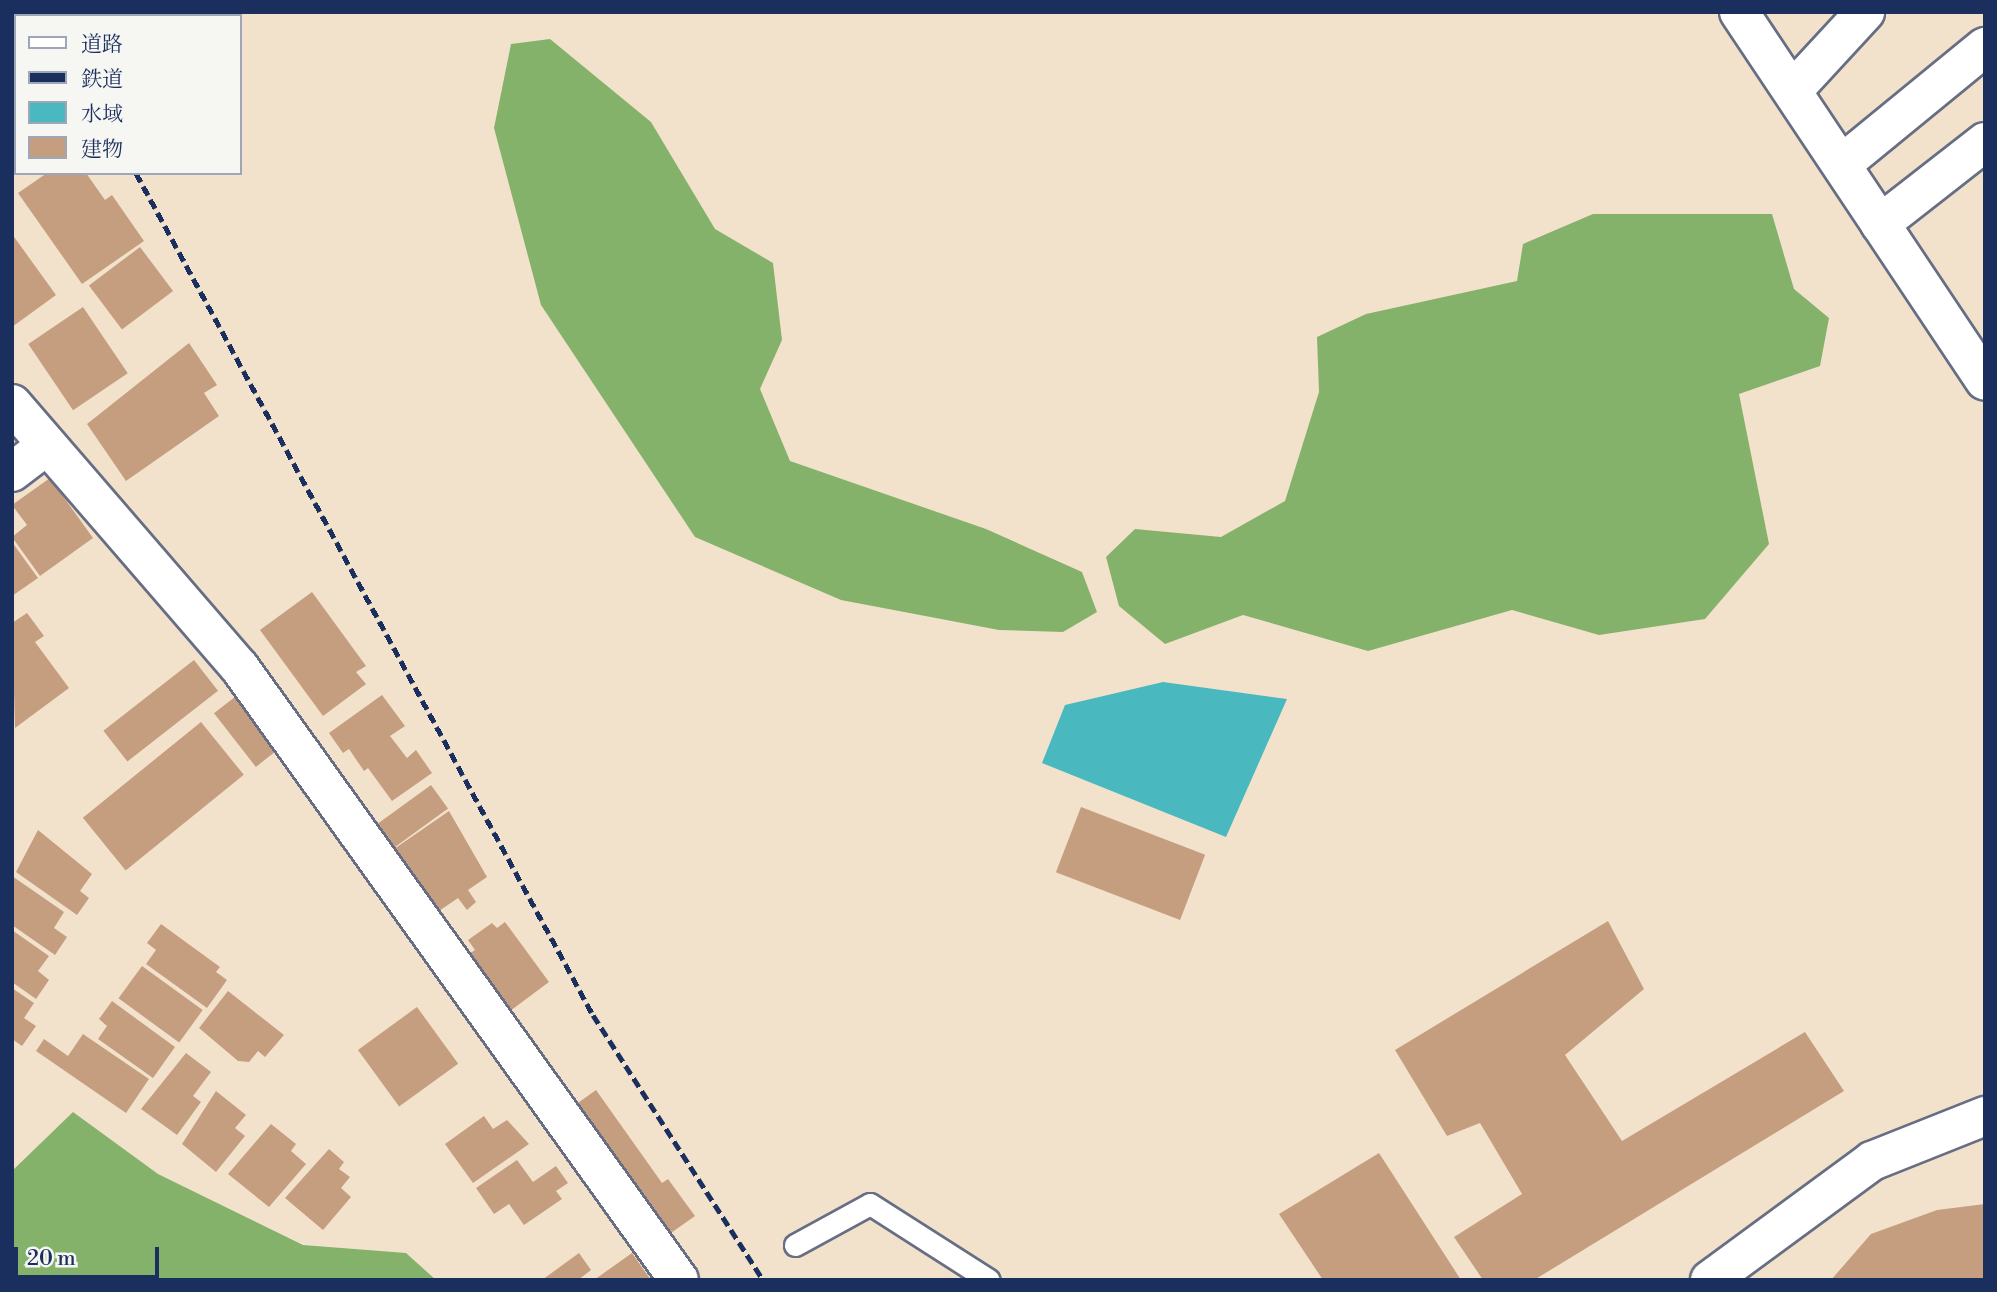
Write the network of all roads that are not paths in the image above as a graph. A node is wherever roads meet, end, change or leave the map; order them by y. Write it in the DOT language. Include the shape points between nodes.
graph roads {
  1 [pos="1739,12"];
  2 [pos="1865,12"];
  3 [pos="1985,47"];
  4 [pos="1794,89"];
  5 [pos="1985,142"];
  6 [pos="1842,164"];
  7 [pos="1880,224"];
  8 [pos="1985,382"];
  9 [pos="12,404"];
  10 [pos="46,446"];
  11 [pos="12,472"];
  12 [pos="1985,1116"];
  13 [pos="795,1245"];
  14 [pos="680,1280"];
  15 [pos="989,1280"];
  16 [pos="1710,1280"];
  1 -- 4 [label="street"];
  2 -- 4 [label="street"];
  3 -- 6 [label="street"];
  4 -- 6 [label="street"];
  5 -- 7 [label="street"];
  6 -- 7 [label="street"];
  7 -- 8 [label="street"];
  9 -- 10 [label="street"];
  10 -- 11 [label="street"];
  10 -- 14 [label="street" via="240,668"];
  12 -- 16 [label="street" via="1872,1161"];
  13 -- 15 [label="lane" via="870,1204"];
}
